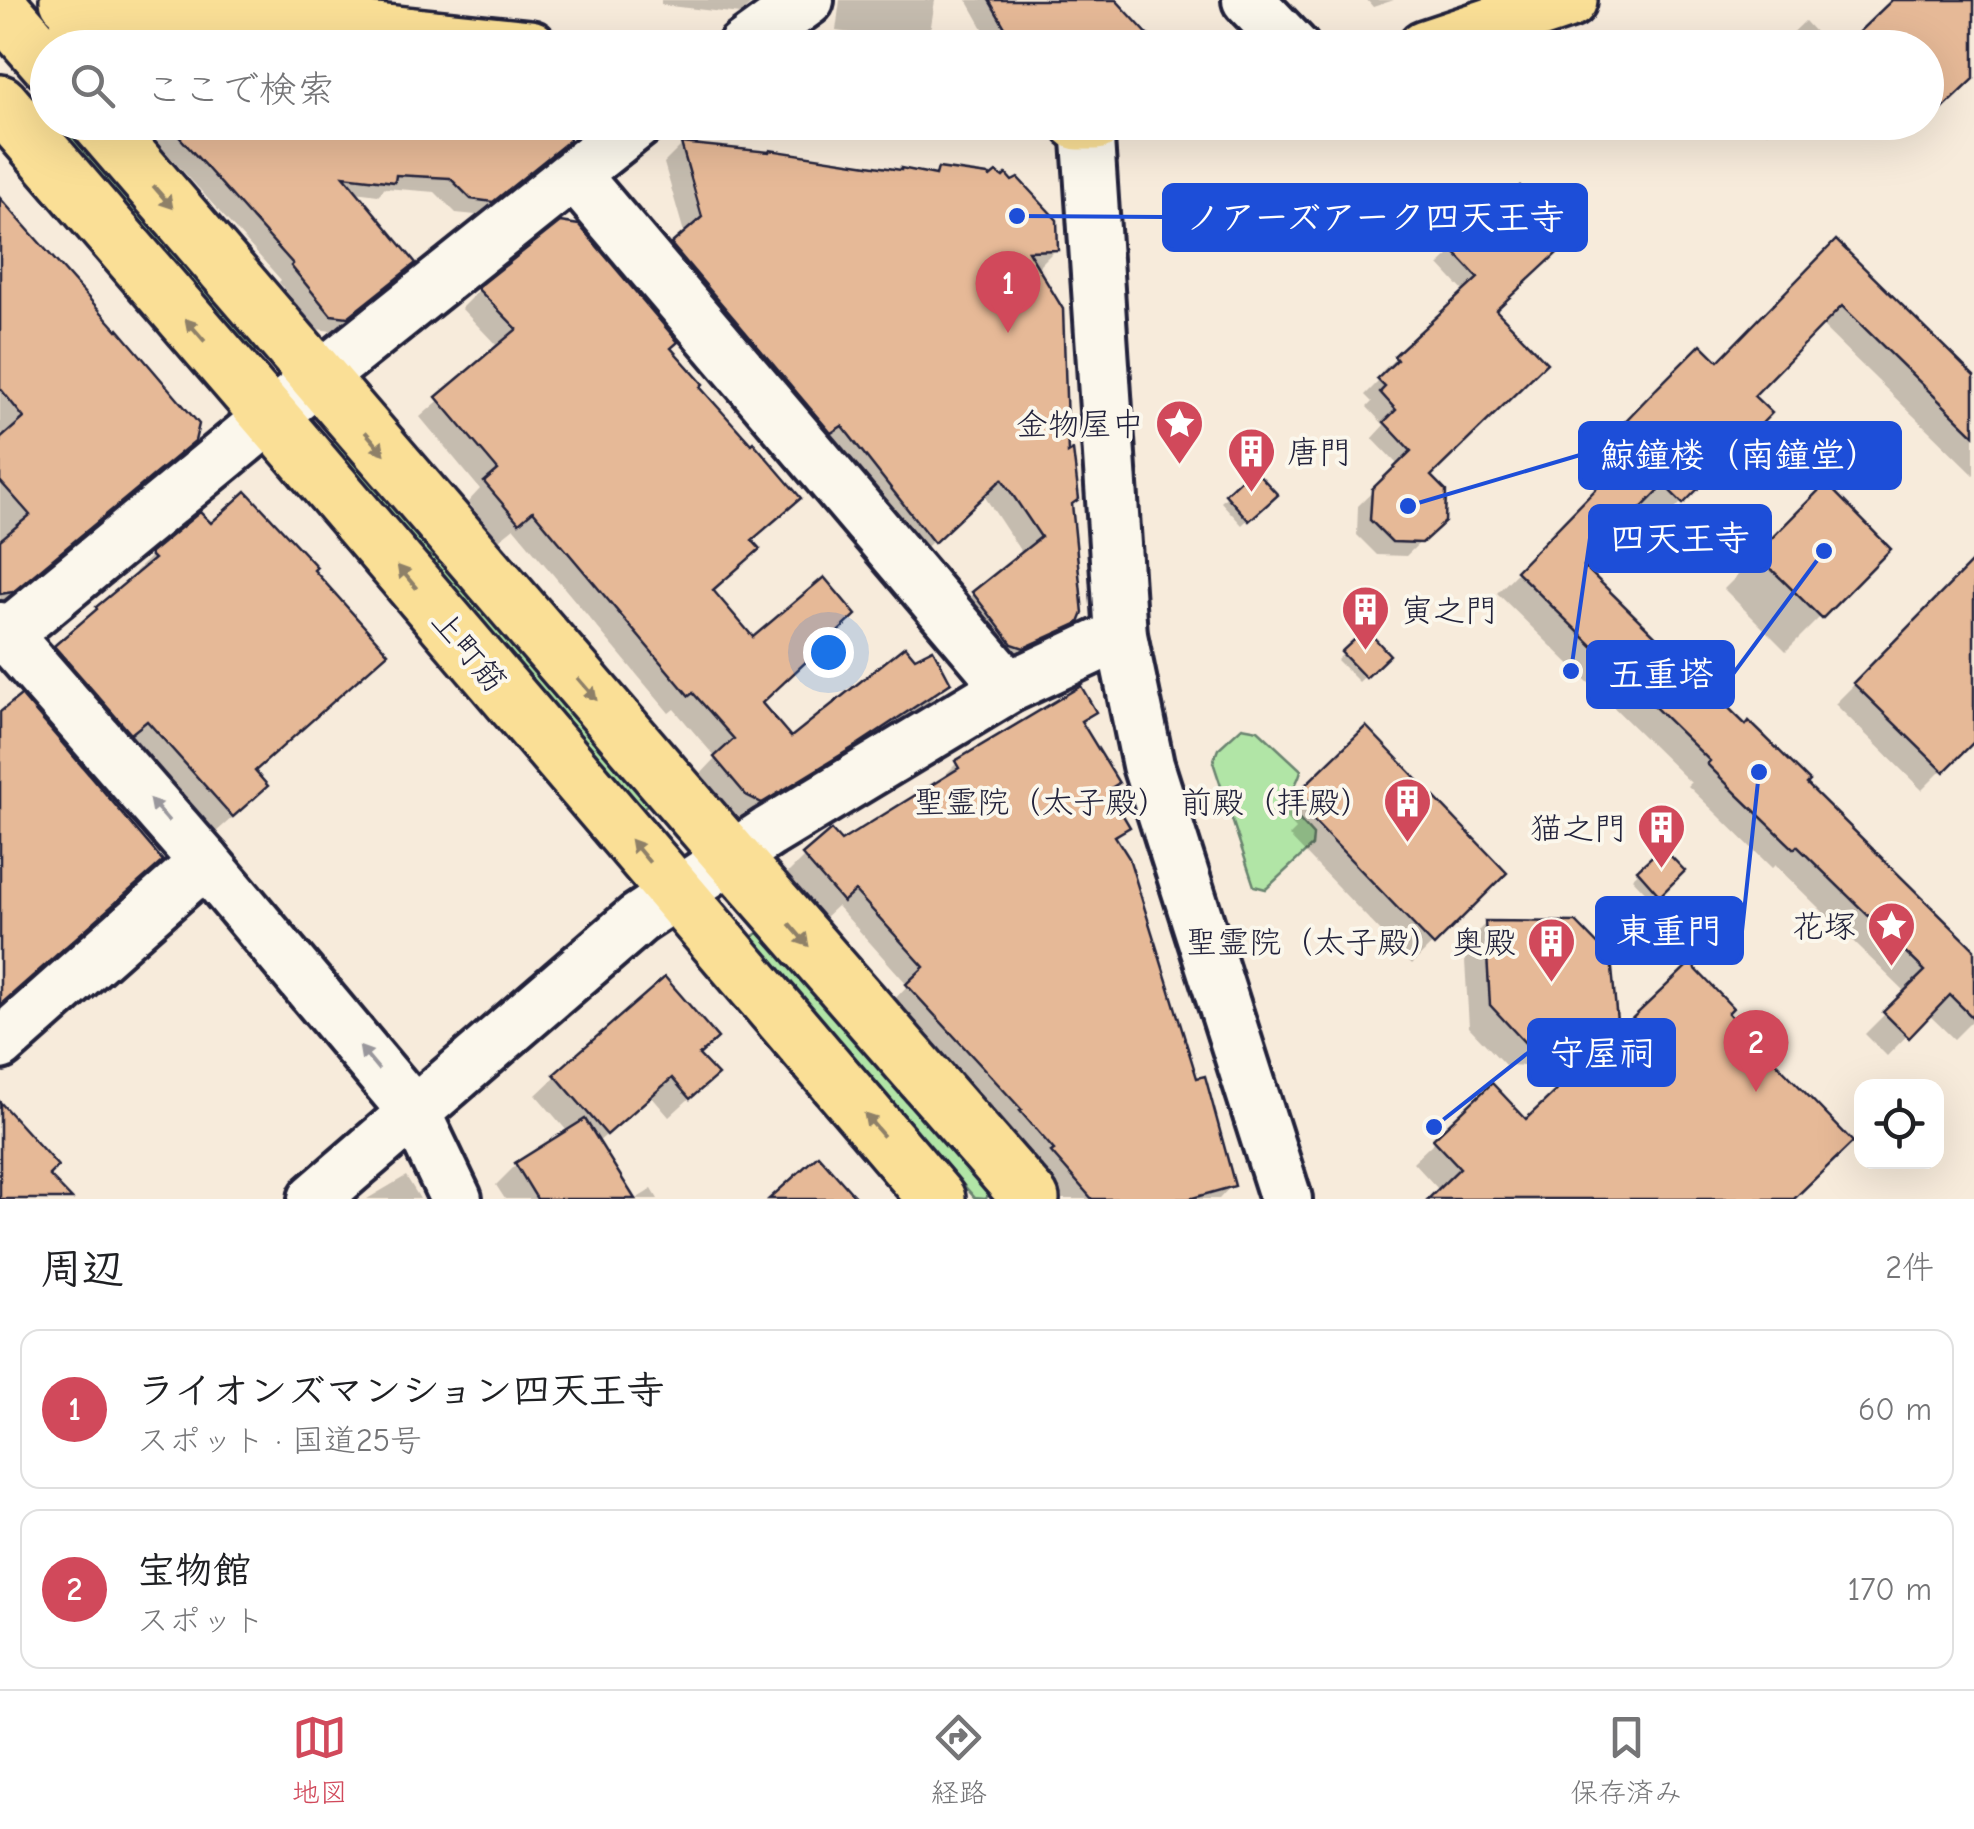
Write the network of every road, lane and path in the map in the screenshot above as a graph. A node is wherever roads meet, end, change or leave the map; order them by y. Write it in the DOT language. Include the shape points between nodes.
graph roads {
  1 [pos="808,0"];
  2 [pos="1248,0"];
  3 [pos="1569,0"];
  4 [pos="0,7"];
  5 [pos="75,17"];
  6 [pos="266,30"];
  7 [pos="767,30"];
  8 [pos="1277,30"];
  9 [pos="1479,30"];
  10 [pos="30,41"];
  11 [pos="0,103"];
  12 [pos="30,138"];
  13 [pos="32,140"];
  14 [pos="114,140"];
  15 [pos="617,140"];
  16 [pos="1088,140"];
  17 [pos="574,175"];
  18 [pos="319,378"];
  19 [pos="270,417"];
  20 [pos="2,634"];
  21 [pos="1121,634"];
  22 [pos="1009,687"];
  23 [pos="731,856"];
  24 [pos="205,862"];
  25 [pos="674,893"];
  26 [pos="0,1044"];
  27 [pos="416,1112"];
  28 [pos="1283,1198"];
  29 [pos="314,1199"];
  30 [pos="456,1199"];
  31 [pos="937,1199"];
  32 [pos="1031,1199"];
  1 -- 7 [label="street"];
  2 -- 8 [label="street"];
  3 -- 9 [label="main road"];
  4 -- 10 [label="main road"];
  5 -- 6 [label="main road"];
  12 -- 11 [label="main road, 上町筋, one-way"];
  19 -- 13 [label="main road, 上町筋, one-way"];
  14 -- 18 [label="main road, 上町筋, one-way"];
  15 -- 17 [label="street"];
  16 -- 21 [label="street"];
  17 -- 18 [label="street"];
  17 -- 22 [label="street"];
  18 -- 19 [label="street"];
  18 -- 23 [label="main road, 上町筋, one-way"];
  19 -- 20 [label="street"];
  25 -- 19 [label="main road, 上町筋, one-way"];
  24 -- 20 [label="street, one-way"];
  21 -- 22 [label="street"];
  21 -- 28 [label="street" via="1148,765"];
  22 -- 23 [label="street"];
  23 -- 25 [label="street"];
  23 -- 32 [label="main road, 上町筋, one-way"];
  24 -- 26 [label="street"];
  27 -- 24 [label="street, one-way"];
  25 -- 27 [label="street"];
  31 -- 25 [label="main road, 上町筋, one-way"];
  27 -- 29 [label="street"];
  27 -- 30 [label="street"];
}
